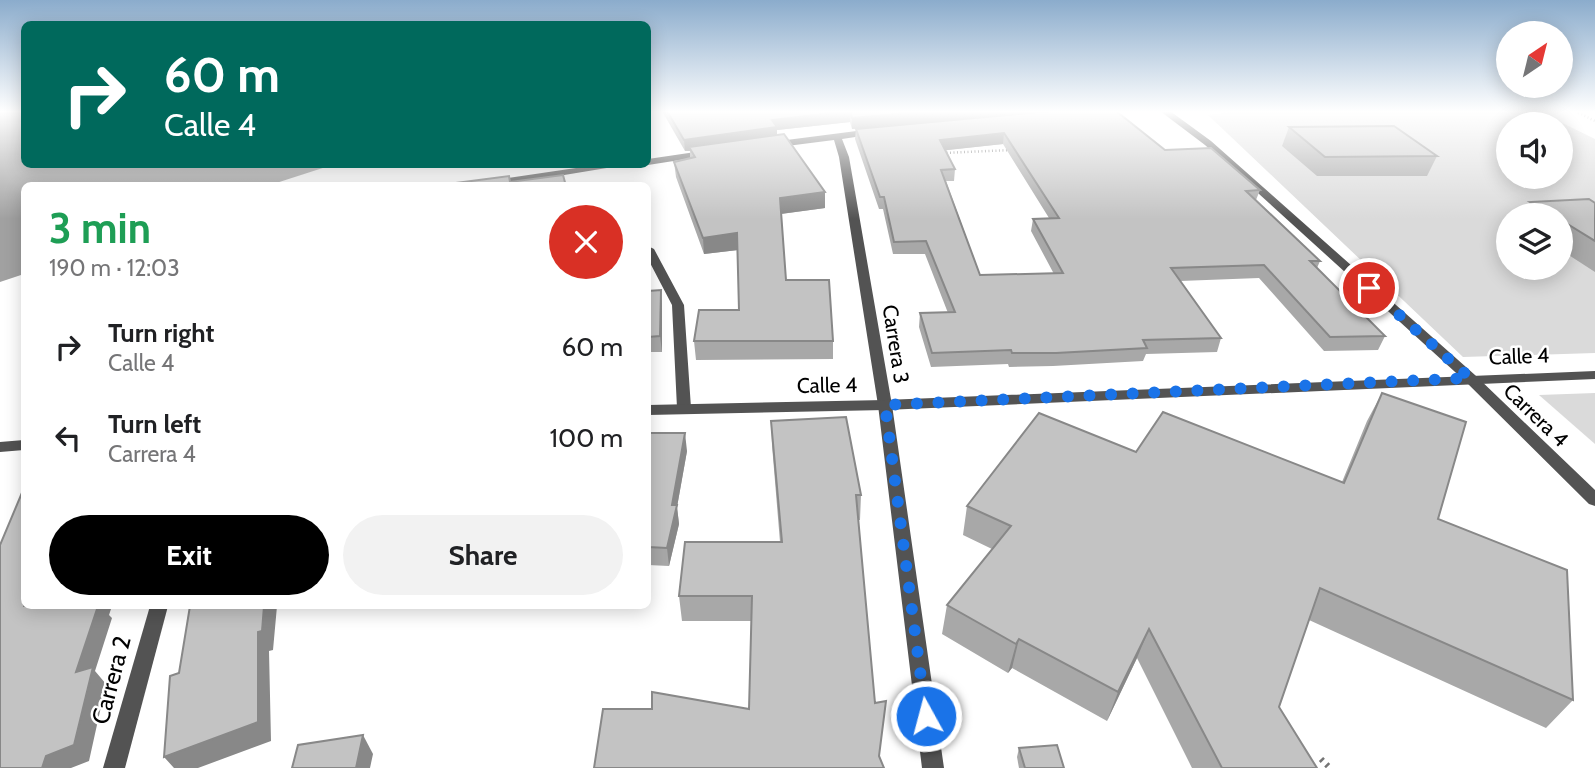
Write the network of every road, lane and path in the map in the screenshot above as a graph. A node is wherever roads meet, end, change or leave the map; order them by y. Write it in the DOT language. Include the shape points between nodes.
graph roads {
  1 [pos="841,147"];
  2 [pos="1212,147"];
  3 [pos="1019,150"];
  4 [pos="715,152"];
  5 [pos="938,153"];
  6 [pos="651,162"];
  7 [pos="599,168"];
  8 [pos="501,182"];
  9 [pos="651,255"];
  10 [pos="1595,375"];
  11 [pos="1470,378"];
  12 [pos="885,405"];
  13 [pos="684,408"];
  14 [pos="651,410"];
  15 [pos="21,445"];
  16 [pos="0,447"];
  17 [pos="1595,500"];
  18 [pos="158,609"];
  19 [pos="1321,759"];
  20 [pos="114,768"];
  21 [pos="933,768"];
  22 [pos="1330,768"];
  1 -- 12 [label="street, Carrera 3"];
  2 -- 11 [label="street, Carrera 4"];
  3 -- 5 [label="path"];
  4 -- 6 [label="street"];
  7 -- 8 [label="street"];
  9 -- 13 [label="street" via="678,305"];
  10 -- 11 [label="street, Calle 4"];
  11 -- 12 [label="street, Calle 4"];
  11 -- 17 [label="street, Carrera 4"];
  12 -- 13 [label="street, Calle 4"];
  12 -- 21 [label="street, Carrera 3"];
  13 -- 14 [label="street, Calle 4"];
  15 -- 16 [label="street"];
  18 -- 20 [label="street, Carrera 2"];
  19 -- 22 [label="path"];
}
